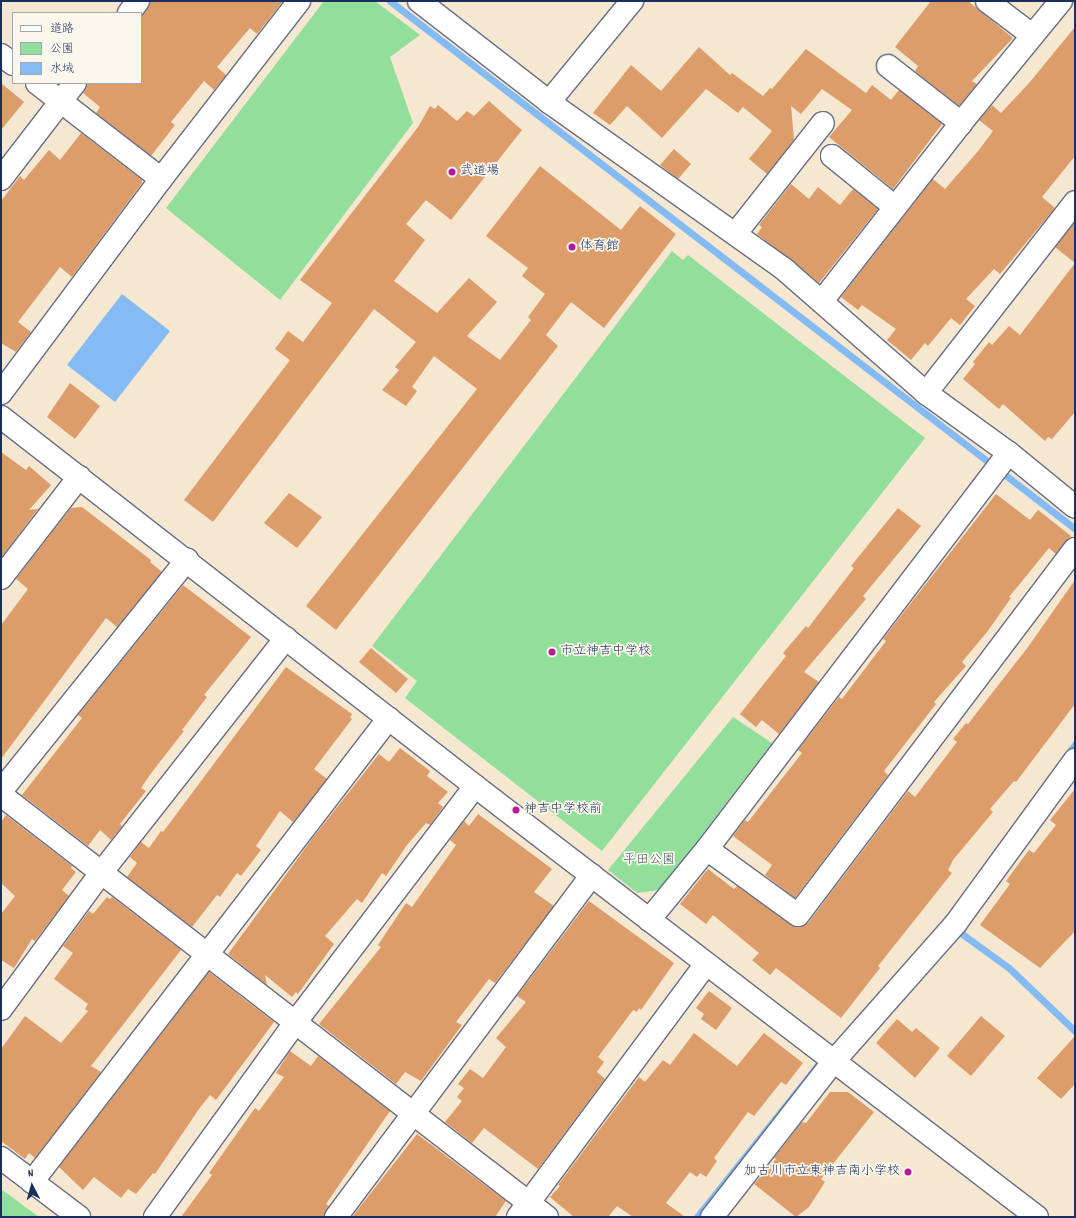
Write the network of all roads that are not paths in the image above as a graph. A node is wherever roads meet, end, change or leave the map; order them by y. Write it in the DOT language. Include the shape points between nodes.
graph roads {
  1 [pos="138,1"];
  2 [pos="299,1"];
  3 [pos="419,1"];
  4 [pos="632,1"];
  5 [pos="987,1"];
  6 [pos="1061,1"];
  7 [pos="130,12"];
  8 [pos="1032,35"];
  9 [pos="1,55"];
  10 [pos="12,63"];
  11 [pos="888,66"];
  12 [pos="38,84"];
  13 [pos="74,84"];
  14 [pos="61,102"];
  15 [pos="549,102"];
  16 [pos="823,123"];
  17 [pos="960,123"];
  18 [pos="832,156"];
  19 [pos="1,179"];
  20 [pos="161,179"];
  21 [pos="1075,202"];
  22 [pos="895,207"];
  23 [pos="736,233"];
  24 [pos="822,301"];
  25 [pos="1,393"];
  26 [pos="926,393"];
  27 [pos="1,417"];
  28 [pos="1009,453"];
  29 [pos="79,477"];
  30 [pos="1075,507"];
  31 [pos="1075,549"];
  32 [pos="187,560"];
  33 [pos="1,578"];
  34 [pos="286,638"];
  35 [pos="389,718"];
  36 [pos="1075,760"];
  37 [pos="475,786"];
  38 [pos="1,791"];
  39 [pos="1,795"];
  40 [pos="707,848"];
  41 [pos="101,873"];
  42 [pos="592,875"];
  43 [pos="649,920"];
  44 [pos="206,954"];
  45 [pos="706,964"];
  46 [pos="1,1009"];
  47 [pos="294,1024"];
  48 [pos="834,1061"];
  49 [pos="413,1113"];
  50 [pos="1,1158"];
  51 [pos="32,1182"];
  52 [pos="523,1210"];
  53 [pos="79,1217"];
  54 [pos="155,1217"];
  55 [pos="336,1217"];
  56 [pos="547,1217"];
  57 [pos="712,1217"];
  58 [pos="1037,1217"];
  1 -- 7 [label="street"];
  2 -- 20 [label="street"];
  3 -- 15 [label="street"];
  4 -- 15 [label="street"];
  5 -- 8 [label="street"];
  6 -- 8 [label="street"];
  8 -- 17 [label="street"];
  9 -- 10 [label="street"];
  11 -- 17 [label="street"];
  12 -- 14 [label="street"];
  13 -- 14 [label="street"];
  14 -- 19 [label="street"];
  14 -- 20 [label="street"];
  15 -- 23 [label="street"];
  16 -- 23 [label="street"];
  17 -- 22 [label="street"];
  18 -- 22 [label="street"];
  20 -- 25 [label="street"];
  21 -- 26 [label="street"];
  22 -- 24 [label="street"];
  23 -- 24 [label="street"];
  24 -- 26 [label="street"];
  26 -- 28 [label="street"];
  27 -- 29 [label="street"];
  28 -- 30 [label="street"];
  28 -- 40 [label="street"];
  29 -- 32 [label="street"];
  29 -- 33 [label="street"];
  31 -- 40 [label="street" via="798,915"];
  32 -- 34 [label="street"];
  32 -- 38 [label="street"];
  34 -- 35 [label="street"];
  34 -- 41 [label="street"];
  35 -- 37 [label="street"];
  35 -- 44 [label="street"];
  36 -- 48 [label="street" via="956,923"];
  37 -- 42 [label="street"];
  37 -- 47 [label="street"];
  39 -- 41 [label="street"];
  40 -- 43 [label="street"];
  41 -- 44 [label="street"];
  41 -- 46 [label="street"];
  42 -- 43 [label="street"];
  42 -- 49 [label="street"];
  43 -- 45 [label="street"];
  44 -- 47 [label="street"];
  44 -- 51 [label="street"];
  45 -- 48 [label="street"];
  45 -- 52 [label="street"];
  47 -- 49 [label="street"];
  47 -- 54 [label="street"];
  48 -- 57 [label="street"];
  48 -- 58 [label="street"];
  49 -- 52 [label="street"];
  49 -- 55 [label="street"];
  50 -- 51 [label="street"];
  51 -- 53 [label="street"];
  52 -- 56 [label="street"];
}
